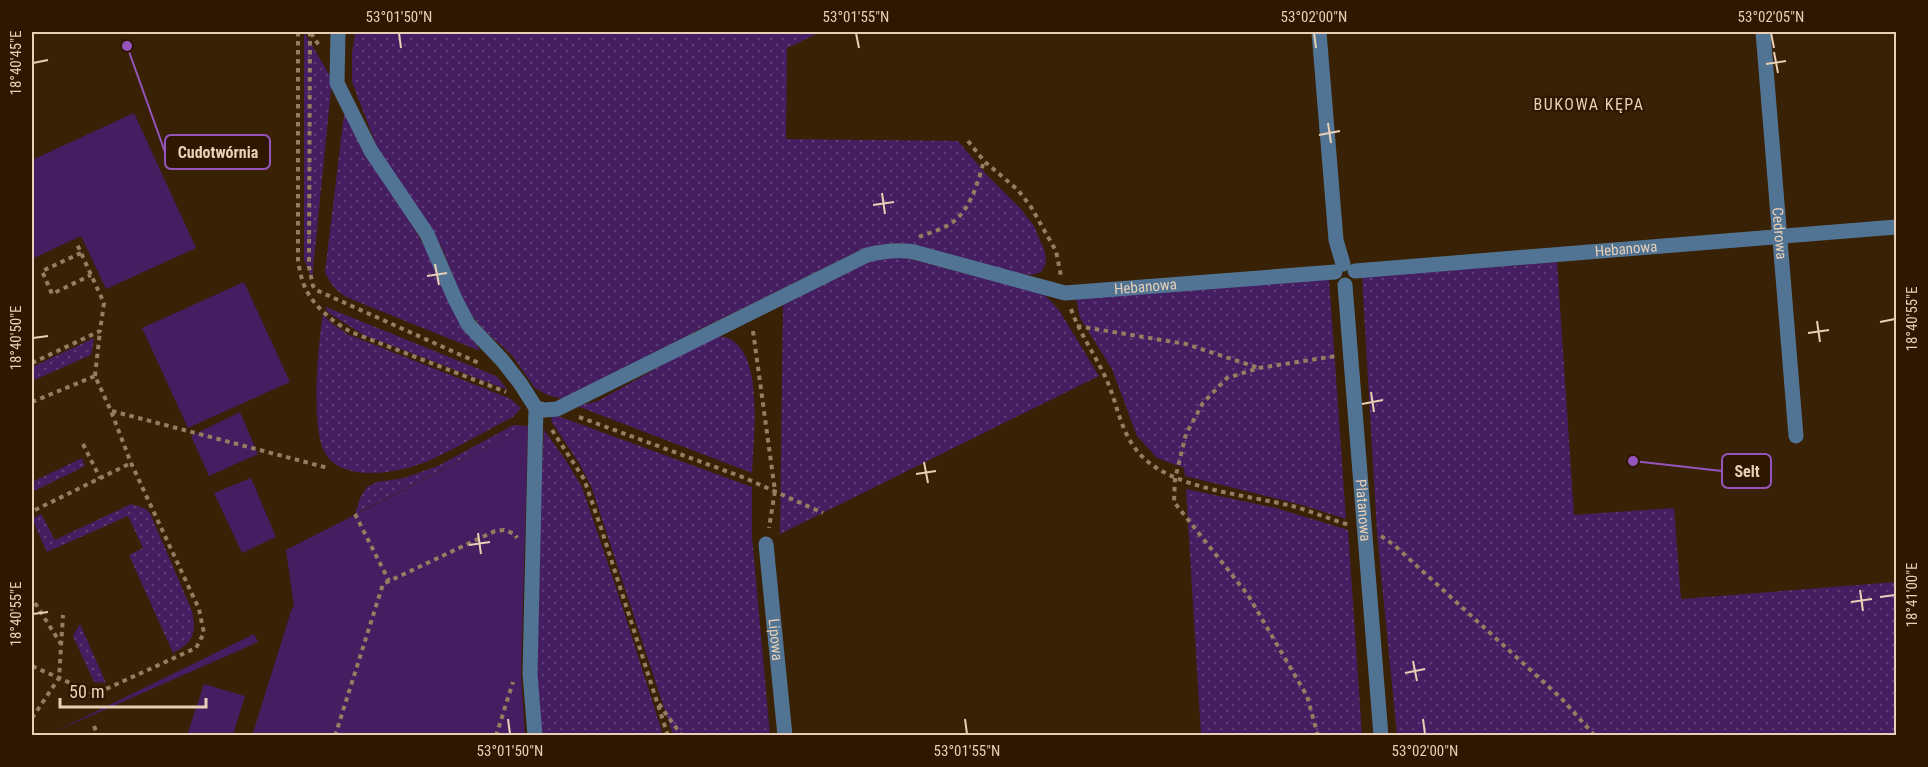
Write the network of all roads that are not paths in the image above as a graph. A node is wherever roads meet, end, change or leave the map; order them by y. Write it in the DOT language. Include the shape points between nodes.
graph roads {
  1 [pos="338,32"];
  2 [pos="1319,32"];
  3 [pos="1763,32"];
  4 [pos="1896,227"];
  5 [pos="1781,237"];
  6 [pos="1344,269"];
  7 [pos="536,408"];
  8 [pos="1796,436"];
  9 [pos="766,544"];
  10 [pos="535,735"];
  11 [pos="785,735"];
  12 [pos="1381,735"];
  1 -- 7 [label="street" via="337,83 371,151 427,234 468,324 502,360"];
  2 -- 6 [label="street" via="1336,240"];
  3 -- 5 [label="street, Cedrowa"];
  4 -- 5 [label="street, Hebanowa"];
  5 -- 6 [label="street, Hebanowa"];
  5 -- 8 [label="street, Cedrowa"];
  6 -- 7 [label="street, Hebanowa" via="1065,293 899,249 867,255 557,409"];
  6 -- 12 [label="street, Platanowa" via="1356,275 1345,285"];
  7 -- 10 [label="street" via="530,674"];
  9 -- 11 [label="street, Lipowa"];
}
